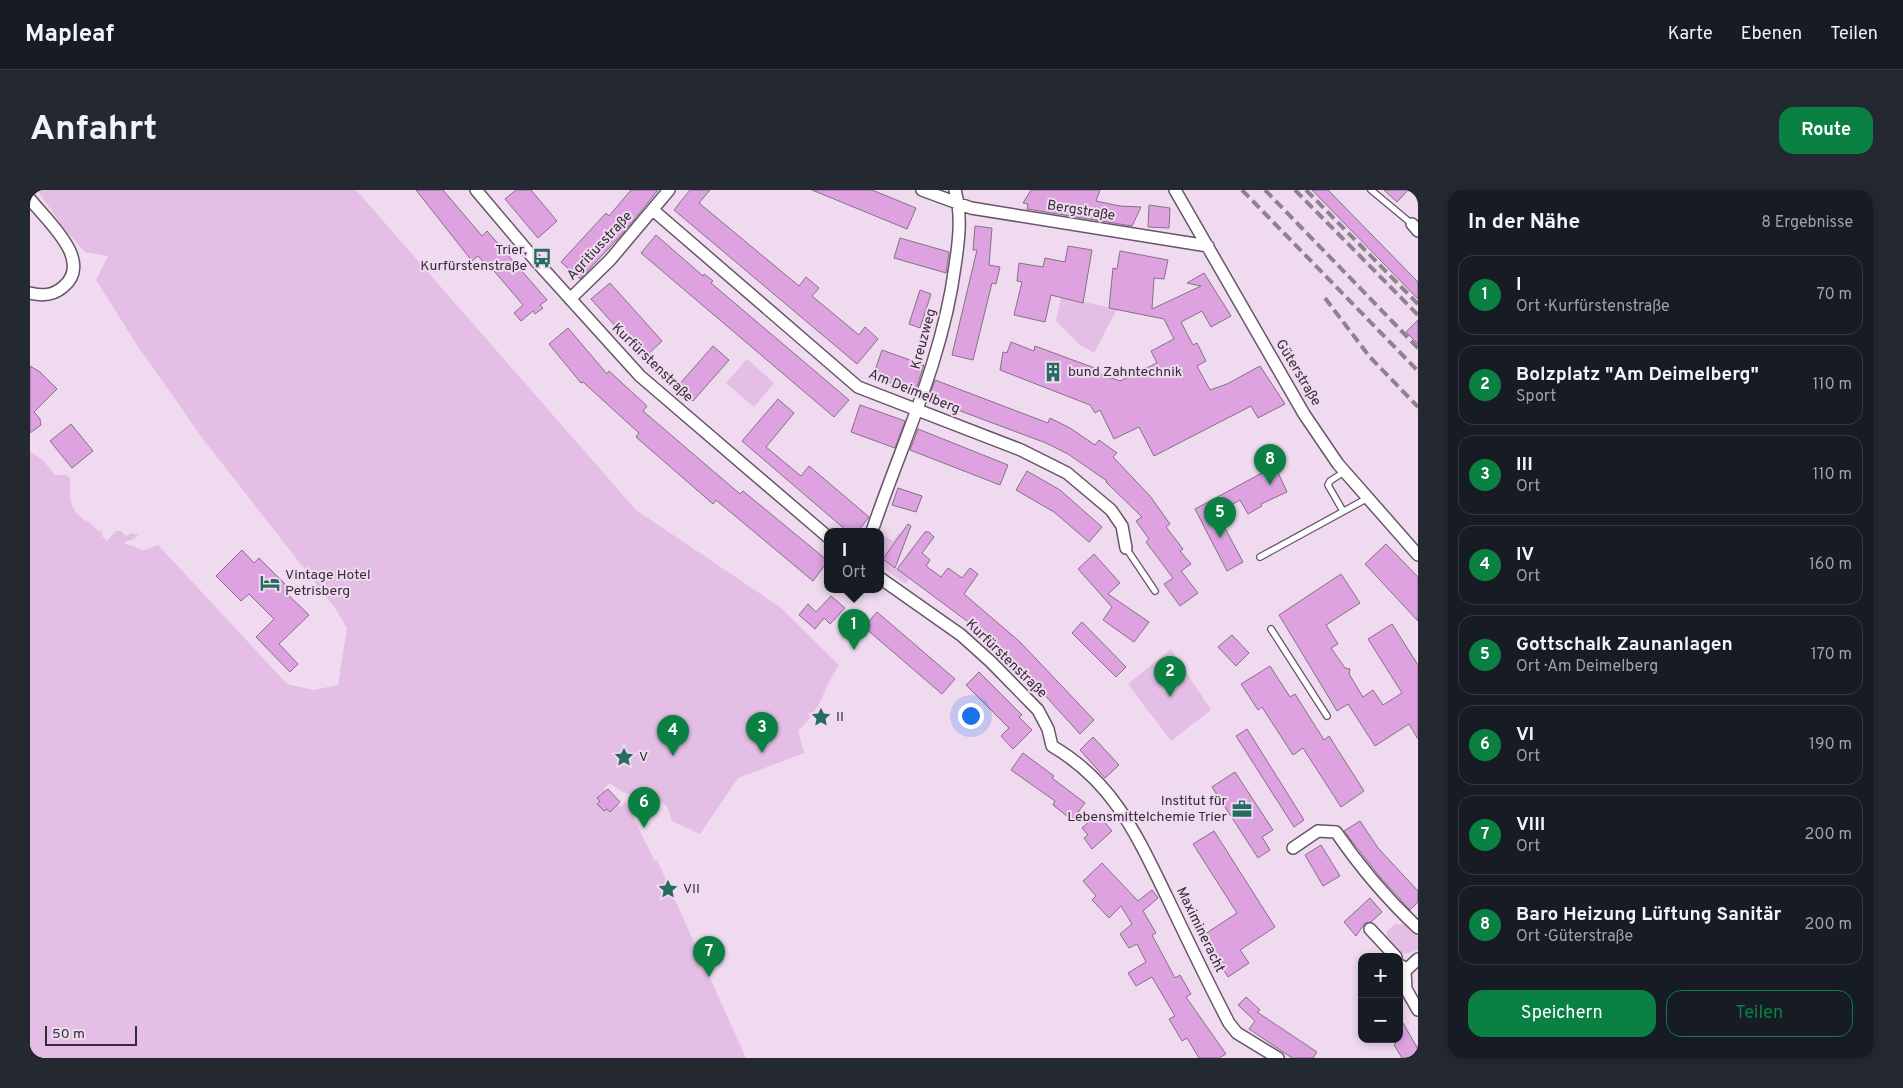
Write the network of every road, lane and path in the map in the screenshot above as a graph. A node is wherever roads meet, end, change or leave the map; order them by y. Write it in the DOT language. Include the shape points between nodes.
graph roads {
  1 [pos="476,190"];
  2 [pos="669,190"];
  3 [pos="922,190"];
  4 [pos="955,190"];
  5 [pos="1176,190"];
  6 [pos="1371,190"];
  7 [pos="30,199"];
  8 [pos="959,205"];
  9 [pos="653,210"];
  10 [pos="1415,228"];
  11 [pos="1208,246"];
  12 [pos="30,293"];
  13 [pos="570,299"];
  14 [pos="918,411"];
  15 [pos="1344,472"];
  16 [pos="1366,499"];
  17 [pos="1343,511"];
  18 [pos="873,528"];
  19 [pos="824,534"];
  20 [pos="1126,548"];
  21 [pos="1260,556"];
  22 [pos="1418,556"];
  23 [pos="884,581"];
  24 [pos="1155,591"];
  25 [pos="1271,629"];
  26 [pos="1326,716"];
  27 [pos="1113,798"];
  28 [pos="1293,848"];
  29 [pos="1418,928"];
  30 [pos="1370,929"];
  31 [pos="1392,953"];
  32 [pos="1418,959"];
  33 [pos="1403,966"];
  34 [pos="1403,972"];
  35 [pos="1418,1010"];
  36 [pos="1278,1058"];
  1 -- 13 [label="street, Kurfürstenstraße"];
  2 -- 9 [label="street, Agritiusstraße"];
  3 -- 8 [label="street, Bergstraße"];
  4 -- 8 [label="street, Kreuzweg"];
  5 -- 11 [label="street, Güterstraße"];
  6 -- 10 [label="lane"];
  7 -- 12 [label="street" via="67,245 73,265 68,282 56,293"];
  8 -- 11 [label="street, Bergstraße"];
  8 -- 14 [label="street, Kreuzweg" via="957,251 949,304 936,359"];
  9 -- 13 [label="street, Agritiusstraße" via="610,260"];
  9 -- 14 [label="street, Am Deimelberg" via="858,387"];
  11 -- 15 [label="street, Güterstraße" via="1304,414"];
  13 -- 19 [label="street, Kurfürstenstraße" via="640,376"];
  14 -- 18 [label="street, Kreuzweg"];
  14 -- 20 [label="street, Am Deimelberg" via="1021,450 1067,473 1111,510 1122,526"];
  15 -- 16 [label="street, Güterstraße"];
  15 -- 17 [label="lane" via="1328,485"];
  16 -- 17 [label="lane"];
  16 -- 22 [label="street, Güterstraße"];
  17 -- 21 [label="lane"];
  20 -- 24 [label="lane, Am Deimelberg"];
  23 -- 27 [label="street, Kurfürstenstraße" via="961,635 990,662 1038,710 1052,746 1070,756"];
  25 -- 26 [label="lane"];
  27 -- 36 [label="street, Maximineracht" via="1148,855 1229,1023 1237,1033"];
  28 -- 29 [label="street" via="1318,831 1336,832 1368,876"];
  30 -- 31 [label="street"];
  32 -- 33 [label="street"];
  34 -- 35 [label="street" via="1406,989"];
}
